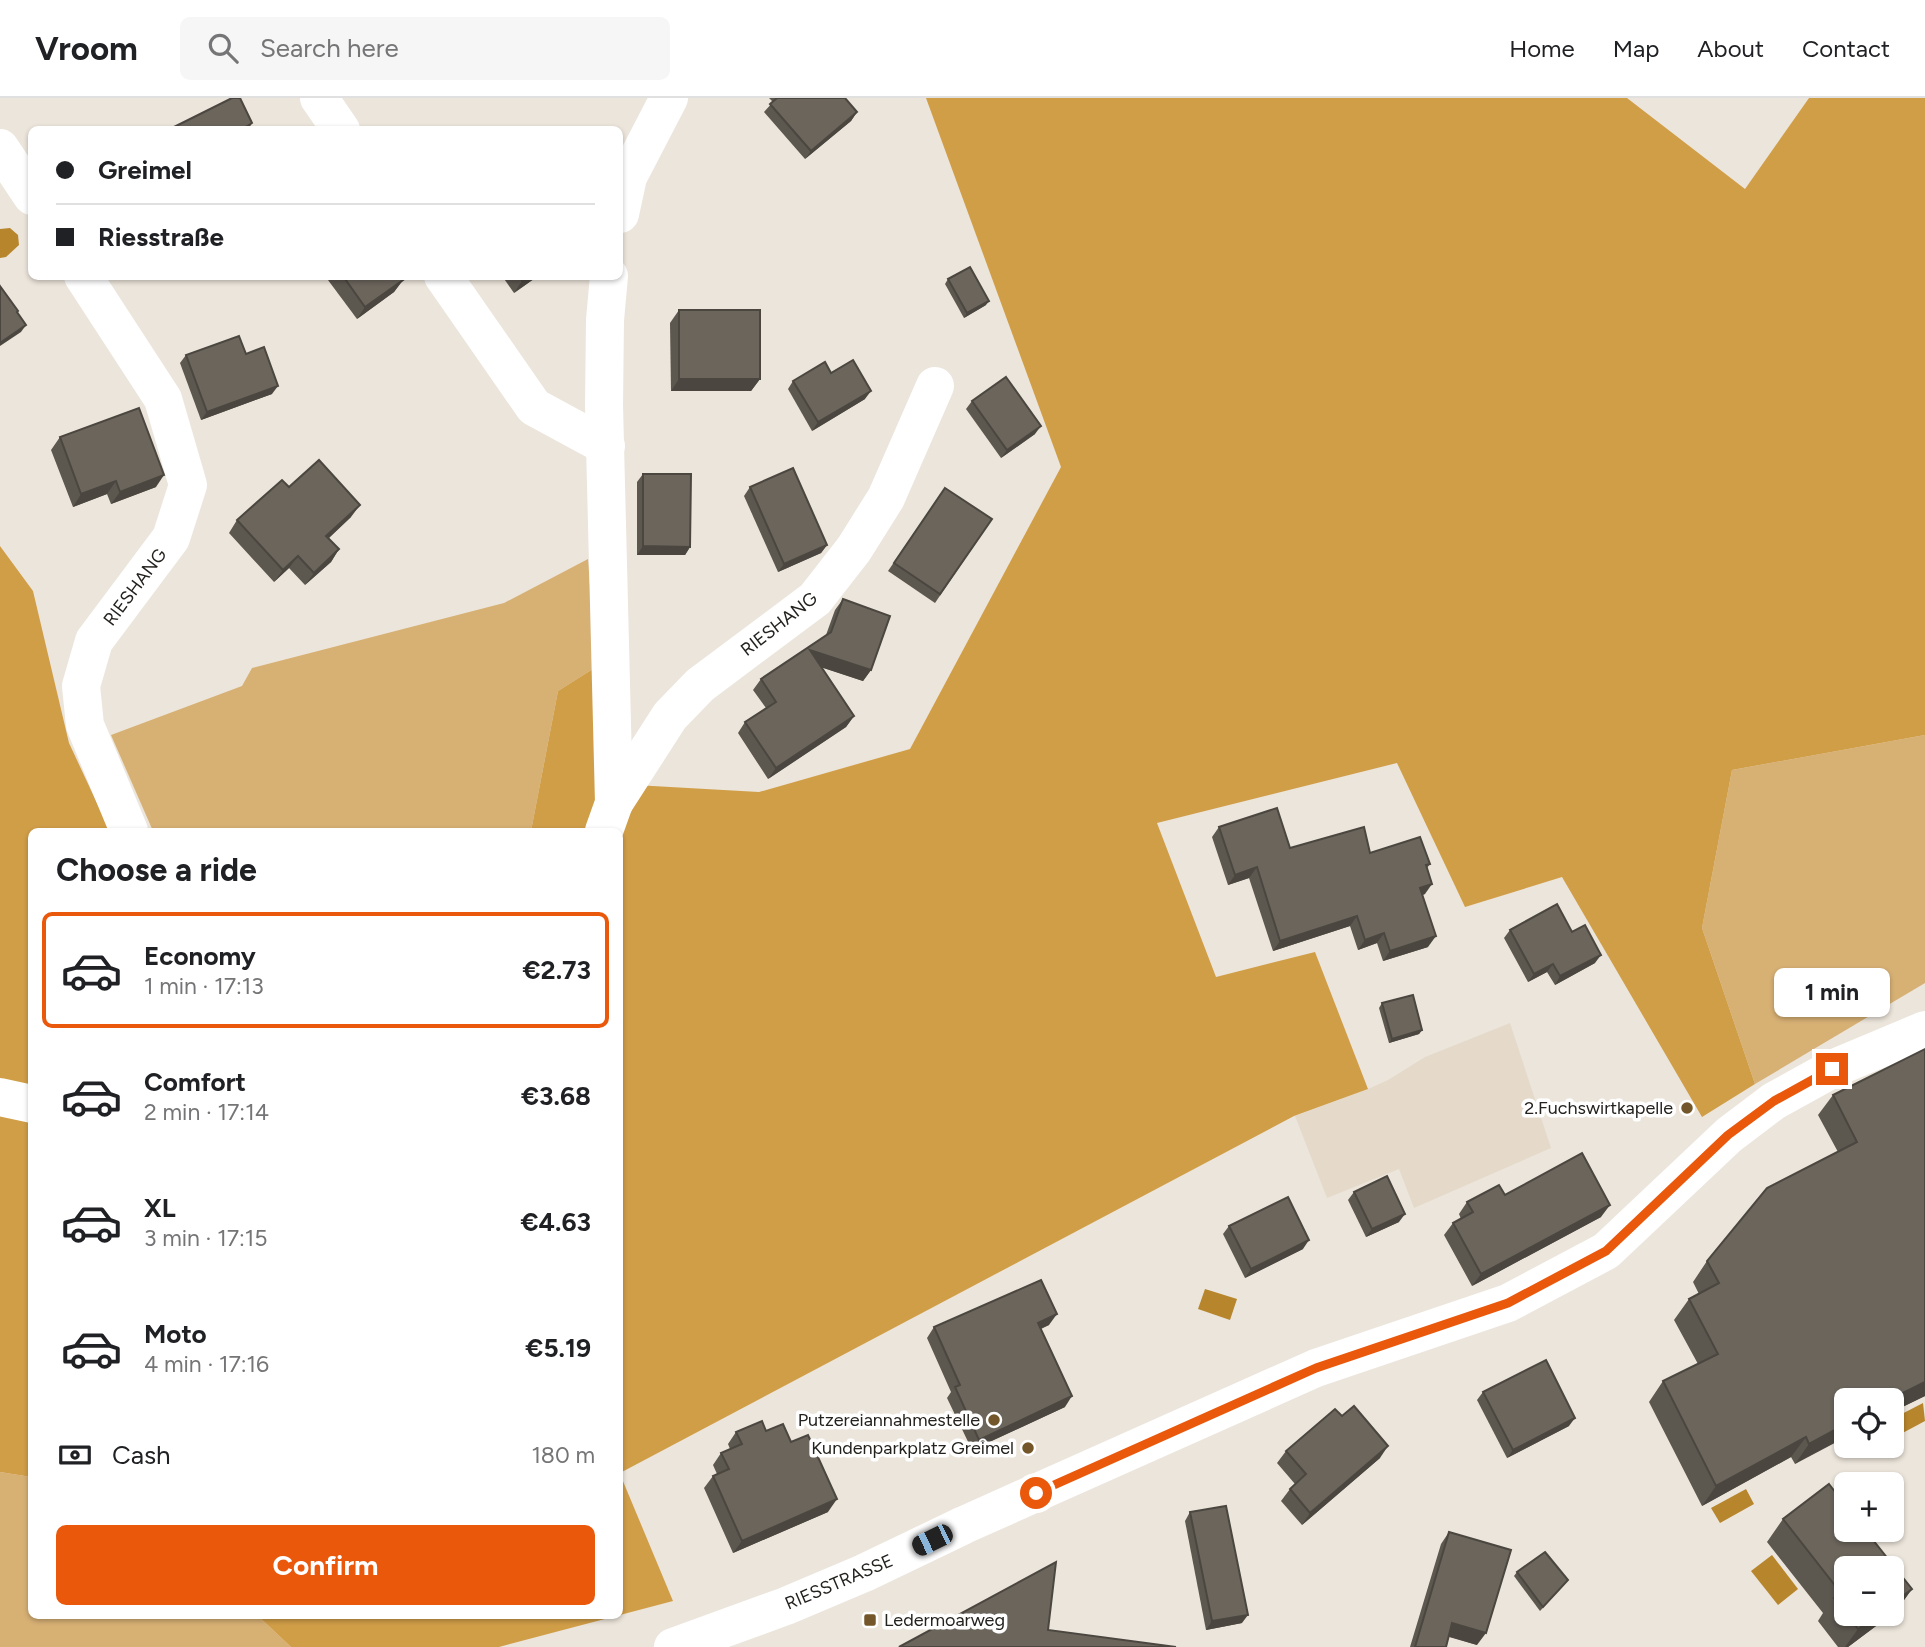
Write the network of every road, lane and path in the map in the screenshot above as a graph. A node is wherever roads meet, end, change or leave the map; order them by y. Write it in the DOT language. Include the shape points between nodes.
graph roads {
  1 [pos="319,98"];
  2 [pos="669,98"];
  3 [pos="338,126"];
  4 [pos="0,148"];
  5 [pos="28,190"];
  6 [pos="623,200"];
  7 [pos="86,280"];
  8 [pos="446,280"];
  9 [pos="609,280"];
  10 [pos="935,386"];
  11 [pos="606,446"];
  12 [pos="609,817"];
  13 [pos="128,828"];
  14 [pos="1925,1030"];
  15 [pos="0,1097"];
  16 [pos="28,1103"];
  17 [pos="673,1647"];
  1 -- 3 [label="street"];
  2 -- 6 [label="street" via="628,177"];
  4 -- 5 [label="street"];
  7 -- 13 [label="street, RIESHANG" via="163,398 188,485 171,538 94,641 81,686 85,725"];
  8 -- 11 [label="street" via="534,407"];
  9 -- 11 [label="street, RIESHANG"];
  10 -- 12 [label="street, RIESHANG" via="886,498 854,550 815,599 700,685 670,716"];
  11 -- 12 [label="street, RIESHANG"];
  14 -- 17 [label="street, RIESSTRASSE" via="1832,1069 1774,1101 1728,1135 1606,1251 1508,1303 1316,1368 864,1573"];
  15 -- 16 [label="street"];
}
